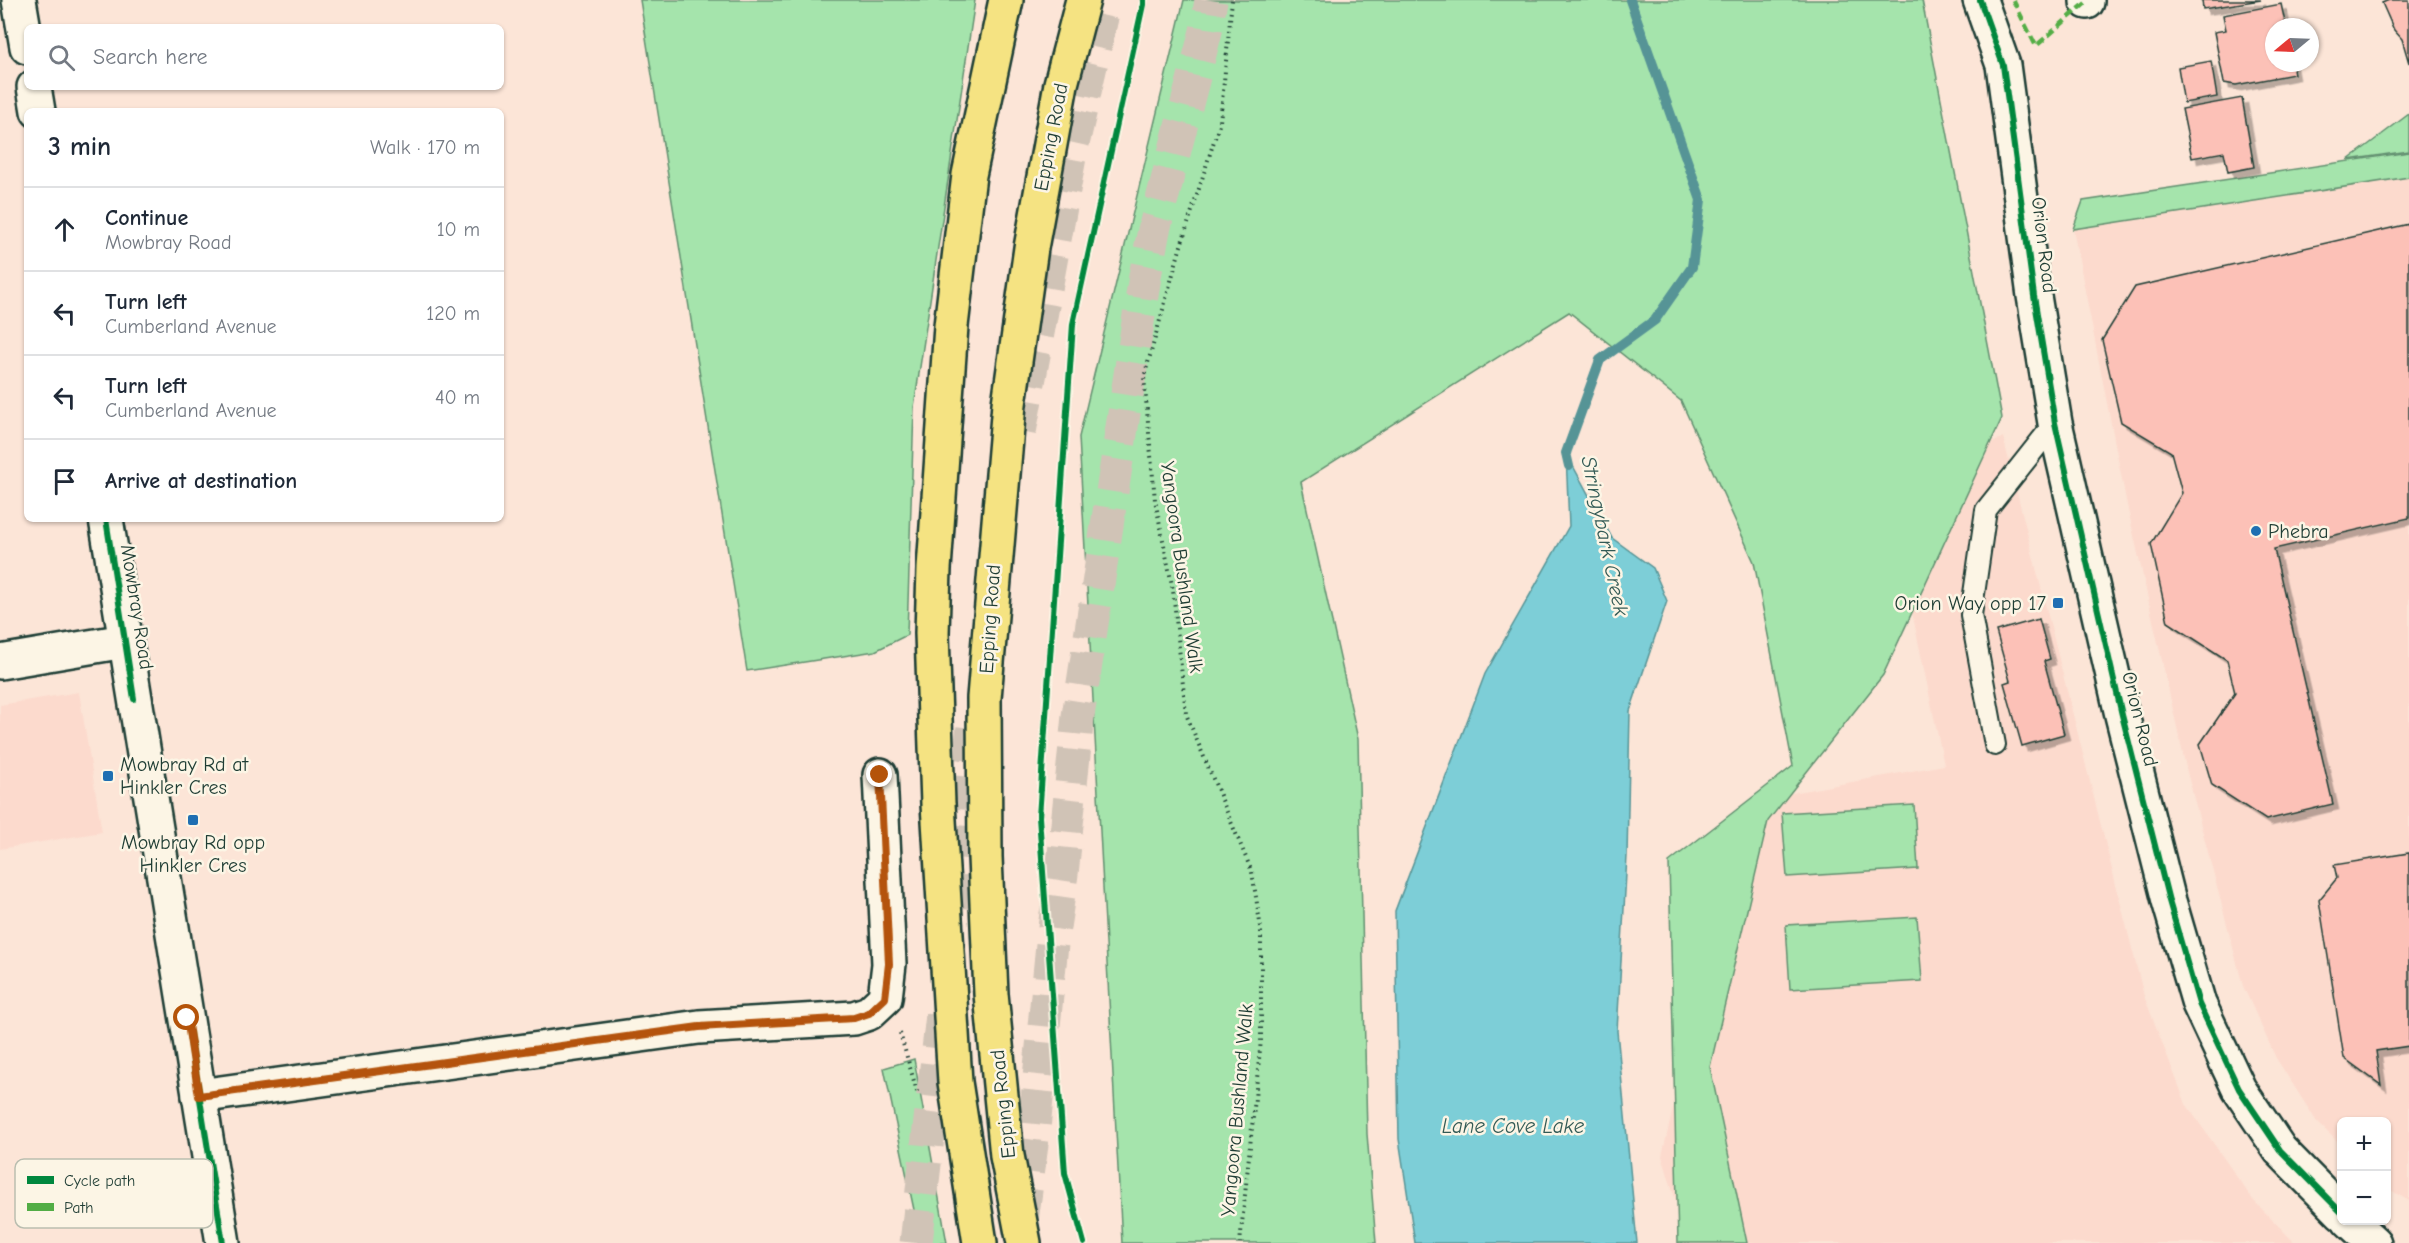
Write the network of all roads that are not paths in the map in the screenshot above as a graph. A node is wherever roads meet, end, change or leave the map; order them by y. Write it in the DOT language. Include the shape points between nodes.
graph roads {
  1 [pos="19,0"];
  2 [pos="1006,0"];
  3 [pos="1083,0"];
  4 [pos="1980,0"];
  5 [pos="24,29"];
  6 [pos="34,90"];
  7 [pos="38,108"];
  8 [pos="2055,423"];
  9 [pos="106,522"];
  10 [pos="125,641"];
  11 [pos="0,662"];
  12 [pos="1995,745"];
  13 [pos="880,775"];
  14 [pos="199,1096"];
  15 [pos="209,1159"];
  16 [pos="213,1182"];
  17 [pos="2337,1209"];
  18 [pos="2354,1225"];
  19 [pos="223,1243"];
  20 [pos="980,1243"];
  21 [pos="1024,1243"];
  22 [pos="2374,1243"];
  1 -- 5 [label="street"];
  2 -- 20 [label="main road" via="969,175 951,326 933,579 938,804 956,1082"];
  3 -- 21 [label="main road, Epping Road" via="1061,84 1031,248 1009,404 984,698 991,994 1007,1156"];
  4 -- 8 [label="street, Orion Road" via="2002,65"];
  6 -- 7 [label="street"];
  8 -- 12 [label="lane" via="1986,510 1971,615"];
  8 -- 17 [label="street, Orion Road" via="2122,715 2199,1004 2245,1097 2280,1150"];
  9 -- 10 [label="street, Mowbray Road"];
  10 -- 11 [label="street"];
  10 -- 14 [label="street, Mowbray Road"];
  13 -- 14 [label="street" via="889,964 885,998 869,1013 854,1018 699,1027"];
  14 -- 15 [label="street, Mowbray Road"];
  16 -- 19 [label="street, Mowbray Road"];
  18 -- 22 [label="street"];
}
